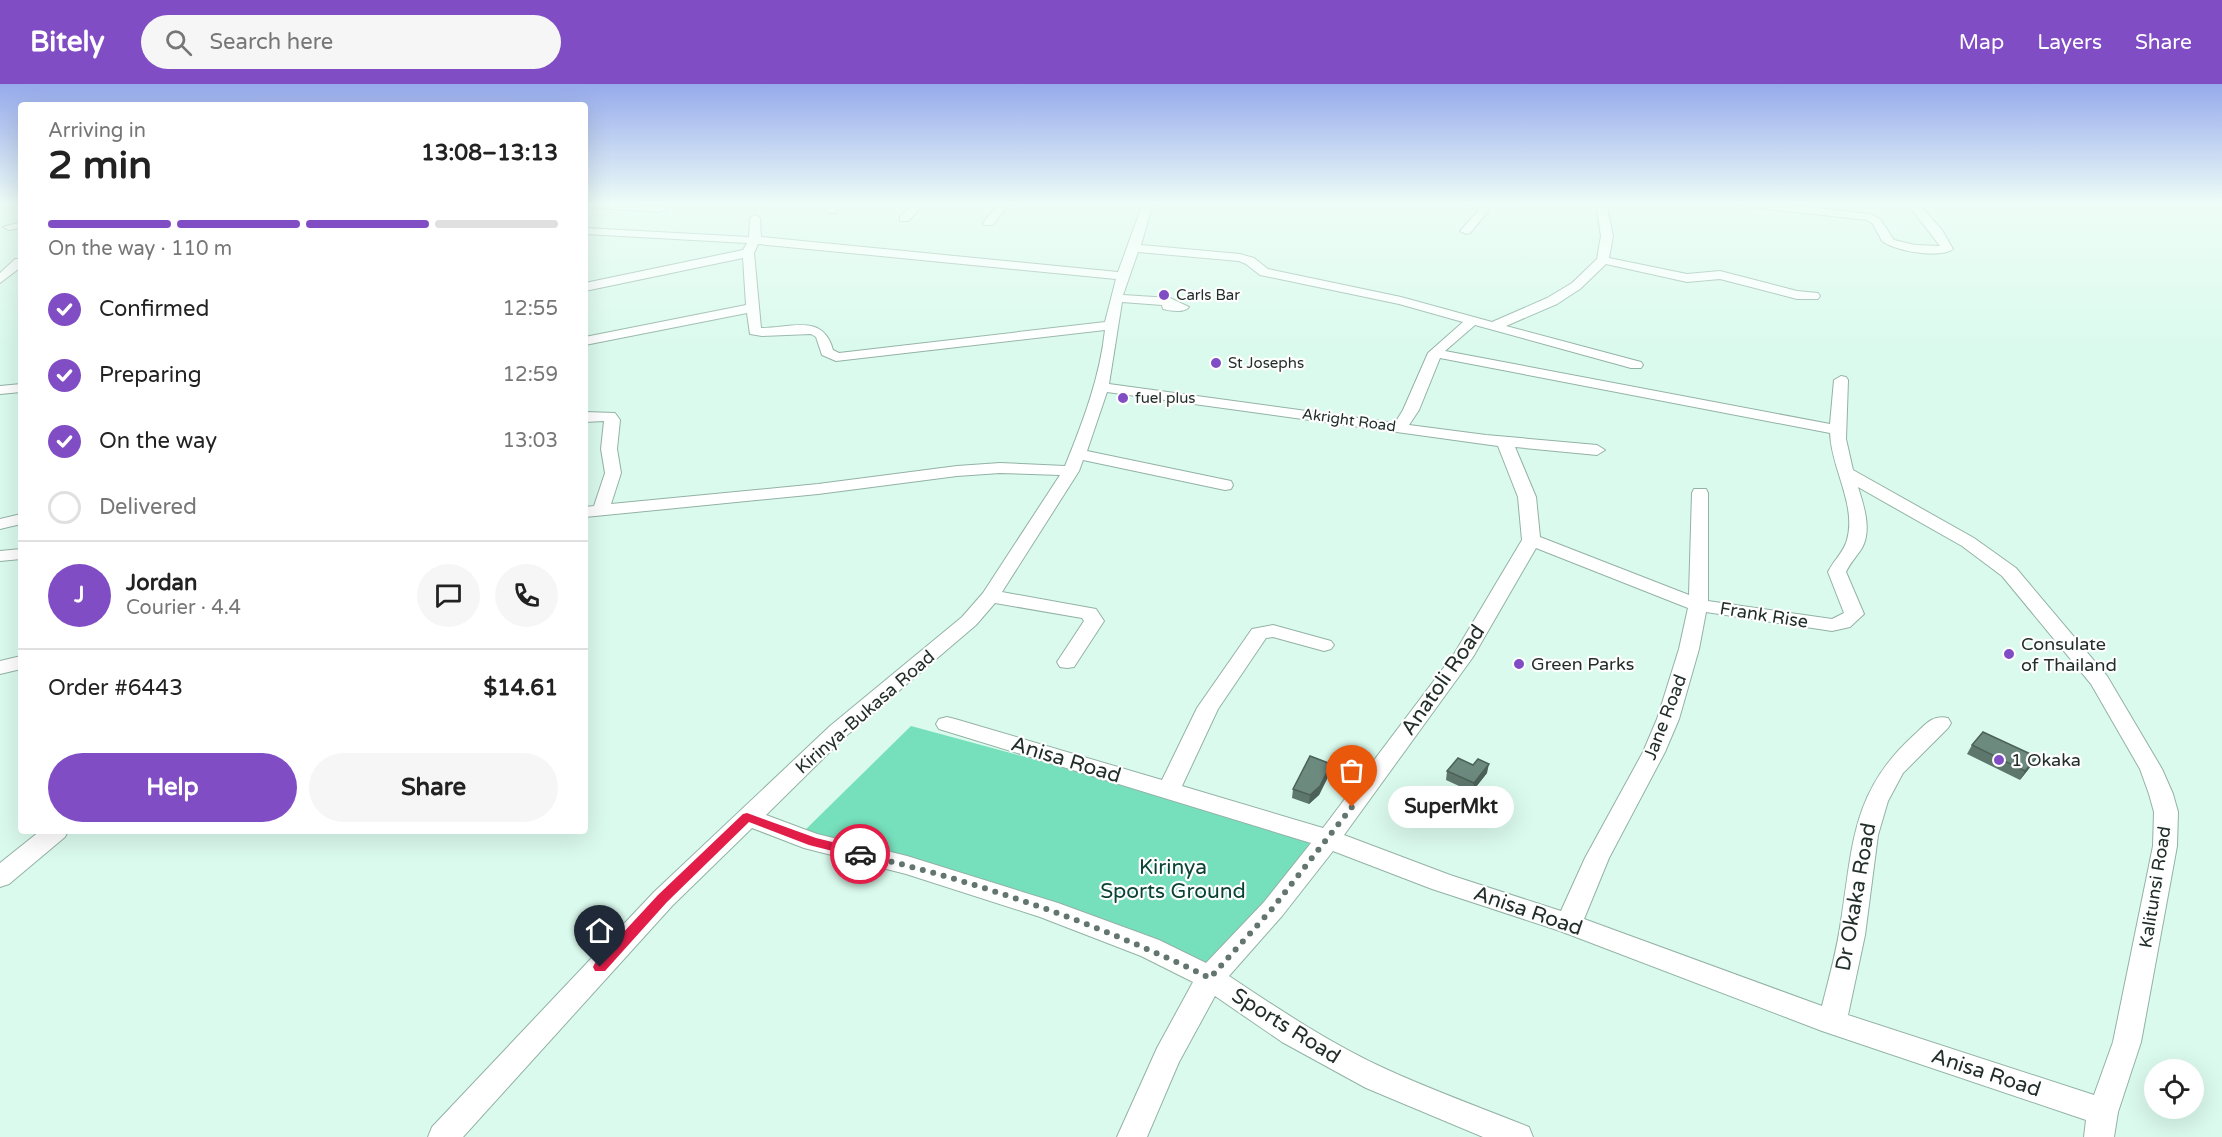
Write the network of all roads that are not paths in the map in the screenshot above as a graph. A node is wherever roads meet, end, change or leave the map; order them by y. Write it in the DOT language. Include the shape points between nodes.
graph roads {
  1 [pos="886,252"];
  2 [pos="1132,252"];
  3 [pos="1178,252"];
  4 [pos="1604,252"];
  5 [pos="748,253"];
  6 [pos="1603,260"];
  7 [pos="18,262"];
  8 [pos="0,264"];
  9 [pos="18,264"];
  10 [pos="1123,276"];
  11 [pos="0,279"];
  12 [pos="588,286"];
  13 [pos="1814,296"];
  14 [pos="1116,298"];
  15 [pos="1183,307"];
  16 [pos="752,308"];
  17 [pos="1473,320"];
  18 [pos="1112,325"];
  19 [pos="1494,326"];
  20 [pos="588,340"];
  21 [pos="1435,353"];
  22 [pos="1636,365"];
  23 [pos="1841,380"];
  24 [pos="1101,387"];
  25 [pos="18,388"];
  26 [pos="0,390"];
  27 [pos="588,417"];
  28 [pos="1400,427"];
  29 [pos="1837,430"];
  30 [pos="1504,442"];
  31 [pos="1597,450"];
  32 [pos="1074,462"];
  33 [pos="1847,474"];
  34 [pos="1225,485"];
  35 [pos="1700,493"];
  36 [pos="593,511"];
  37 [pos="18,520"];
  38 [pos="0,524"];
  39 [pos="1531,540"];
  40 [pos="18,555"];
  41 [pos="0,556"];
  42 [pos="990,596"];
  43 [pos="1698,605"];
  44 [pos="1324,645"];
  45 [pos="18,663"];
  46 [pos="1067,663"];
  47 [pos="0,668"];
  48 [pos="1940,723"];
  49 [pos="948,724"];
  50 [pos="1168,791"];
  51 [pos="747,817"];
  52 [pos="52,834"];
  53 [pos="1328,839"];
  54 [pos="0,876"];
  55 [pos="1569,924"];
  56 [pos="1210,978"];
  57 [pos="1832,1022"];
  58 [pos="2101,1125"];
  59 [pos="443,1137"];
  60 [pos="1132,1137"];
  61 [pos="1518,1137"];
  1 -- 10 [label="street"];
  2 -- 10 [label="street, Kirinya-Bukasa Road"];
  3 -- 17 [label="street" via="1240,258 1274,274"];
  4 -- 6 [label="street"];
  5 -- 12 [label="street"];
  5 -- 16 [label="street"];
  6 -- 13 [label="street" via="1687,278 1720,275"];
  6 -- 19 [label="street" via="1552,301"];
  7 -- 8 [label="street"];
  9 -- 11 [label="street"];
  10 -- 14 [label="street, Kirinya-Bukasa Road"];
  14 -- 15 [label="street" via="1170,302 1168,306"];
  14 -- 18 [label="street, Kirinya-Bukasa Road"];
  16 -- 18 [label="street" via="755,331 818,332 826,352 842,358"];
  16 -- 20 [label="street"];
  17 -- 19 [label="street"];
  17 -- 21 [label="street"];
  18 -- 24 [label="street, Kirinya-Bukasa Road"];
  19 -- 22 [label="street"];
  21 -- 28 [label="street"];
  21 -- 29 [label="street"];
  23 -- 29 [label="street"];
  24 -- 28 [label="street, Akright Road"];
  24 -- 32 [label="street, Kirinya-Bukasa Road"];
  25 -- 26 [label="street"];
  27 -- 36 [label="street" via="604,414 612,420 609,449 614,473"];
  28 -- 30 [label="street, Akright Road"];
  29 -- 33 [label="street"];
  30 -- 31 [label="street, Akright Road"];
  30 -- 39 [label="street" via="1527,497"];
  32 -- 34 [label="street"];
  32 -- 36 [label="street"];
  32 -- 42 [label="street, Kirinya-Bukasa Road"];
  33 -- 43 [label="street, Frank Rise" via="1857,507 1857,537 1852,552 1837,572 1854,614 1850,620 1832,625"];
  33 -- 58 [label="street, Kalitunsi Road" via="1968,542 2009,572 2100,681 2151,769 2166,812 2165,846 2127,1042"];
  35 -- 43 [label="street, Jane Road"];
  37 -- 38 [label="street"];
  39 -- 43 [label="street, Frank Rise"];
  39 -- 53 [label="street, Anatoli Road" via="1463,657"];
  40 -- 41 [label="street"];
  42 -- 46 [label="street" via="1089,613 1094,621"];
  42 -- 51 [label="street, Kirinya-Bukasa Road" via="957,634 838,731"];
  43 -- 55 [label="street, Jane Road" via="1668,719 1597,858"];
  44 -- 50 [label="street" via="1273,631 1259,633 1208,708"];
  45 -- 47 [label="street"];
  48 -- 57 [label="street, Dr Okaka Road" via="1885,782 1869,818 1854,925"];
  49 -- 50 [label="street, Anisa Road"];
  50 -- 53 [label="street, Anisa Road"];
  51 -- 56 [label="street, Sports Road" via="813,842 907,865 1049,910 1150,948"];
  51 -- 59 [label="street, Kirinya-Bukasa Road" via="663,899"];
  52 -- 54 [label="street"];
  53 -- 55 [label="street, Anisa Road"];
  53 -- 56 [label="street, Anatoli Road"];
  55 -- 57 [label="street, Anisa Road"];
  56 -- 60 [label="street, Anatoli Road" via="1167,1057"];
  56 -- 61 [label="street, Sports Road" via="1292,1033 1377,1079"];
  57 -- 58 [label="street, Anisa Road"];
}
